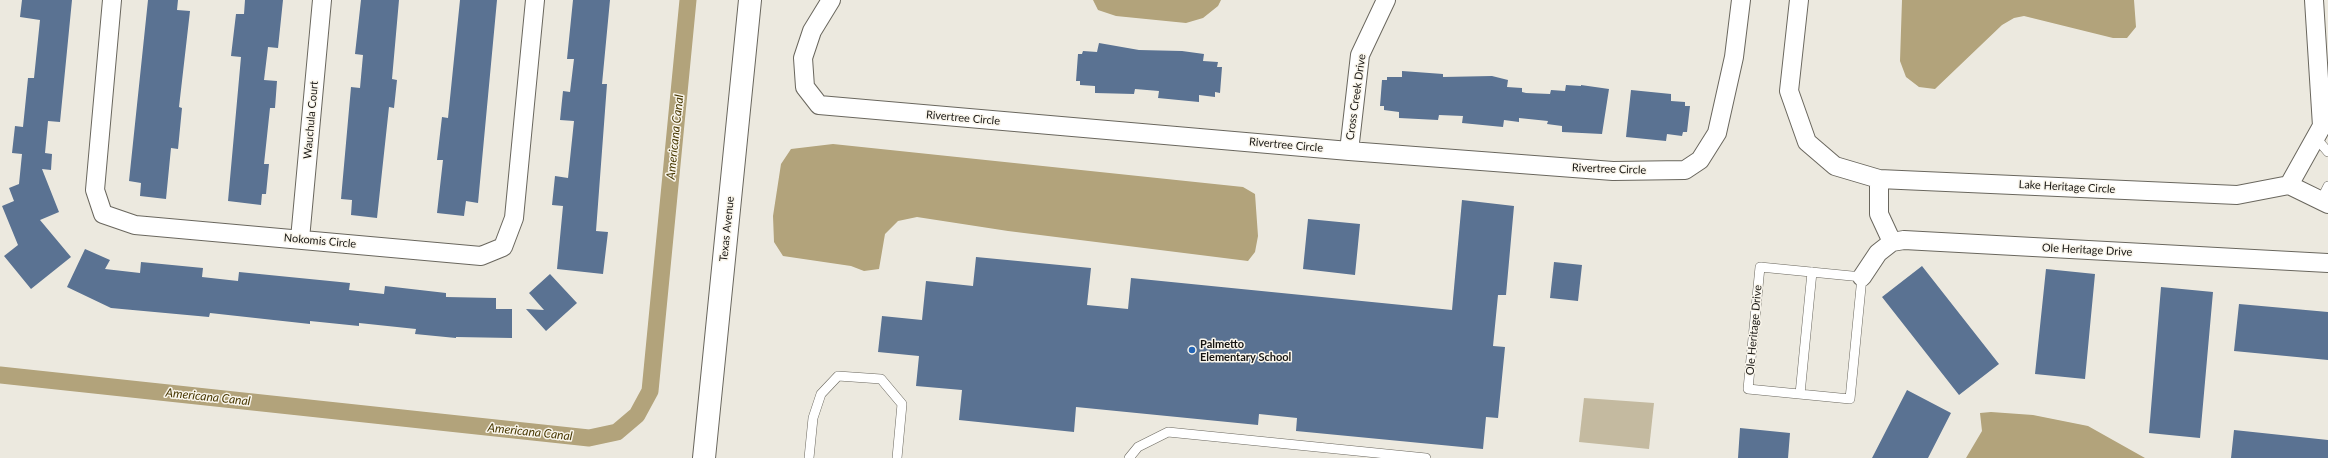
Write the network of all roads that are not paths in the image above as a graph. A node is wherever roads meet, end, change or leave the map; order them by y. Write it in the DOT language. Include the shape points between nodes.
graph roads {
  1 [pos="112,0"];
  2 [pos="322,0"];
  3 [pos="535,0"];
  4 [pos="750,0"];
  5 [pos="831,0"];
  6 [pos="1386,0"];
  7 [pos="1741,0"];
  8 [pos="1799,0"];
  9 [pos="2314,0"];
  10 [pos="2317,139"];
  11 [pos="1349,151"];
  12 [pos="2328,152"];
  13 [pos="1879,179"];
  14 [pos="2289,185"];
  15 [pos="2326,197"];
  16 [pos="300,239"];
  17 [pos="1892,242"];
  18 [pos="2328,263"];
  19 [pos="1812,272"];
  20 [pos="1862,277"];
  21 [pos="1800,394"];
  22 [pos="704,458"];
  23 [pos="809,458"];
  24 [pos="897,458"];
  25 [pos="1129,458"];
  26 [pos="1426,458"];
  1 -- 16 [label="street, Nokomis Circle" via="95,190 103,214 135,225"];
  2 -- 16 [label="street, Wauchula Court"];
  3 -- 16 [label="street, Nokomis Circle" via="514,218 503,246 481,256"];
  4 -- 22 [label="street, Texas Avenue"];
  5 -- 11 [label="street, Rivertree Circle" via="812,31 804,58 805,87 819,106"];
  6 -- 11 [label="street, Cross Creek Drive" via="1360,55"];
  7 -- 11 [label="street, Rivertree Circle" via="1734,57 1717,133 1700,160 1685,170 1613,171"];
  8 -- 13 [label="street, Lake Heritage Circle" via="1789,91 1807,142 1835,166"];
  9 -- 10 [label="street" via="2322,126"];
  10 -- 12 [label="lane"];
  10 -- 14 [label="street"];
  13 -- 14 [label="street, Lake Heritage Circle" via="2237,195"];
  13 -- 17 [label="street" via="1879,214"];
  14 -- 15 [label="street"];
  17 -- 18 [label="street, Ole Heritage Drive" via="1904,240"];
  17 -- 20 [label="street, Ole Heritage Drive" via="1878,253"];
  19 -- 20 [label="lane, Ole Heritage Drive"];
  19 -- 21 [label="lane"];
  19 -- 21 [label="lane, Ole Heritage Drive" via="1760,267 1748,389"];
  20 -- 21 [label="lane, Ole Heritage Drive" via="1850,399"];
  23 -- 24 [label="lane" via="814,418 821,394 838,376 881,379 902,404"];
  25 -- 26 [label="lane" via="1138,447 1168,432"];
}
